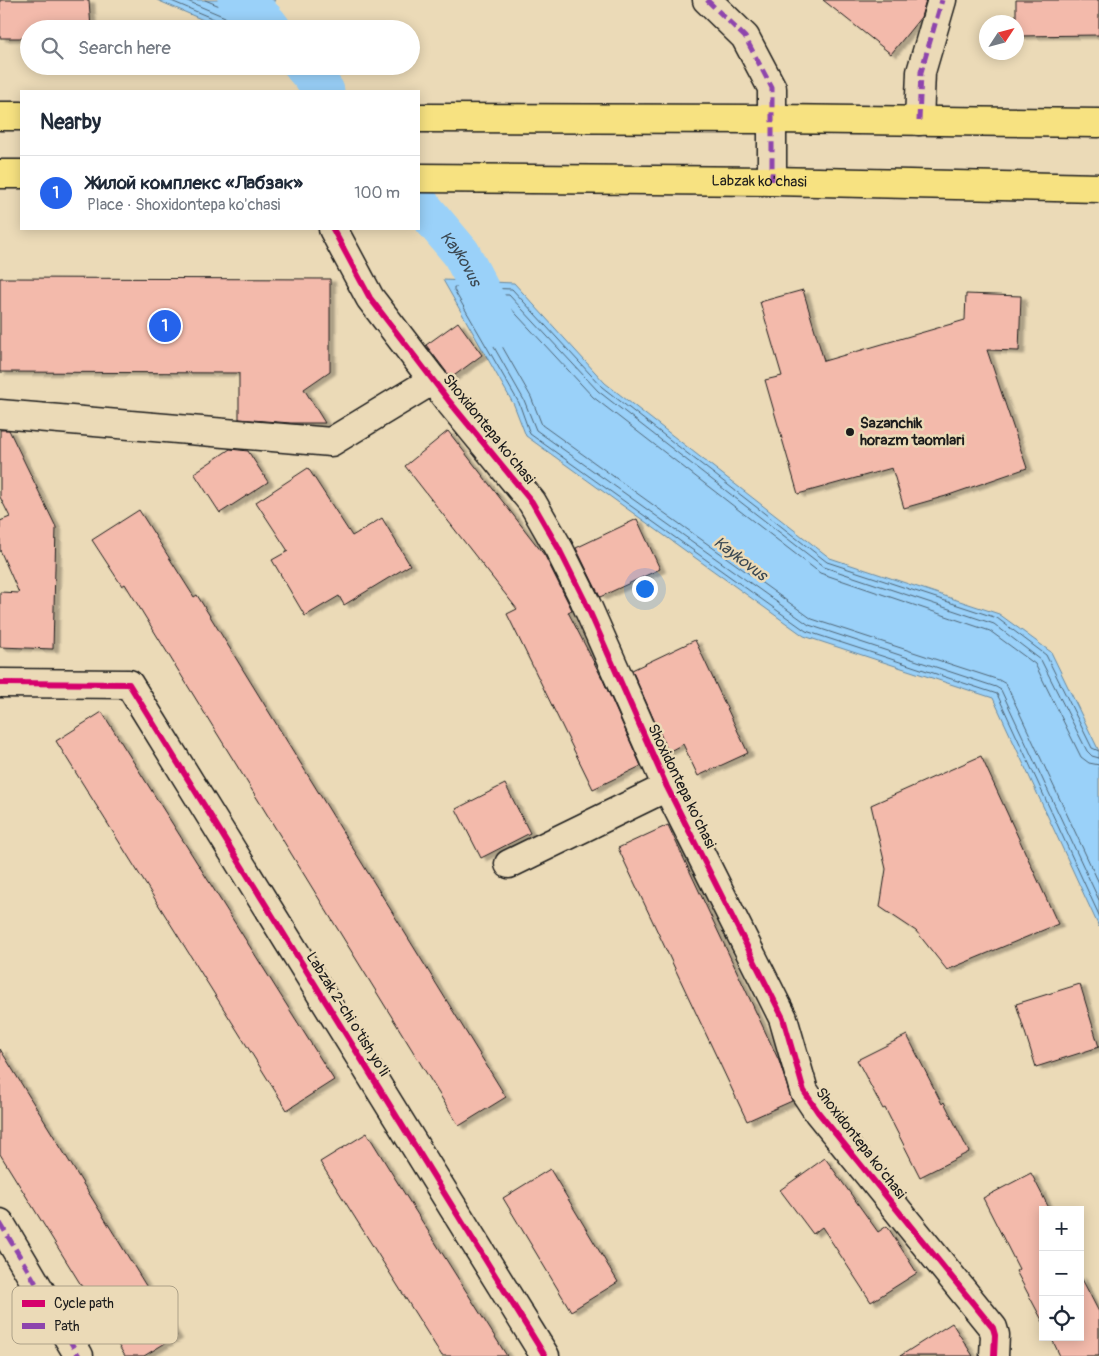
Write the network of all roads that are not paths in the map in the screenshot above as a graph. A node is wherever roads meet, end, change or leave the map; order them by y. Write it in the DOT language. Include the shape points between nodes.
graph roads {
  1 [pos="707,0"];
  2 [pos="942,0"];
  3 [pos="0,116"];
  4 [pos="20,116"];
  5 [pos="420,118"];
  6 [pos="773,119"];
  7 [pos="919,120"];
  8 [pos="1099,123"];
  9 [pos="0,174"];
  10 [pos="20,174"];
  11 [pos="425,178"];
  12 [pos="772,181"];
  13 [pos="1099,188"];
  14 [pos="334,230"];
  15 [pos="433,380"];
  16 [pos="0,414"];
  17 [pos="0,683"];
  18 [pos="667,787"];
  19 [pos="509,864"];
  20 [pos="0,1223"];
  21 [pos="37,1286"];
  22 [pos="72,1344"];
  23 [pos="79,1356"];
  24 [pos="545,1356"];
  25 [pos="994,1356"];
  1 -- 6 [label="street" via="745,37 772,88"];
  2 -- 7 [label="street" via="921,72"];
  3 -- 4 [label="main road"];
  5 -- 6 [label="main road"];
  6 -- 7 [label="main road"];
  6 -- 12 [label="street"];
  7 -- 8 [label="main road"];
  9 -- 10 [label="main road"];
  11 -- 12 [label="main road, Labzak ko'chasi"];
  12 -- 13 [label="main road, Labzak ko'chasi"];
  14 -- 15 [label="street, Shoxidontepa ko'chasi" via="370,298"];
  15 -- 16 [label="street" via="331,442"];
  15 -- 18 [label="street, Shoxidontepa ko'chasi" via="532,502 584,598"];
  17 -- 24 [label="street, Labzak 2-chi o'tish yo'li" via="129,684"];
  18 -- 19 [label="street"];
  18 -- 25 [label="street, Shoxidontepa ko'chasi" via="783,1018 808,1100 993,1328"];
  20 -- 21 [label="street"];
  22 -- 23 [label="street"];
}
